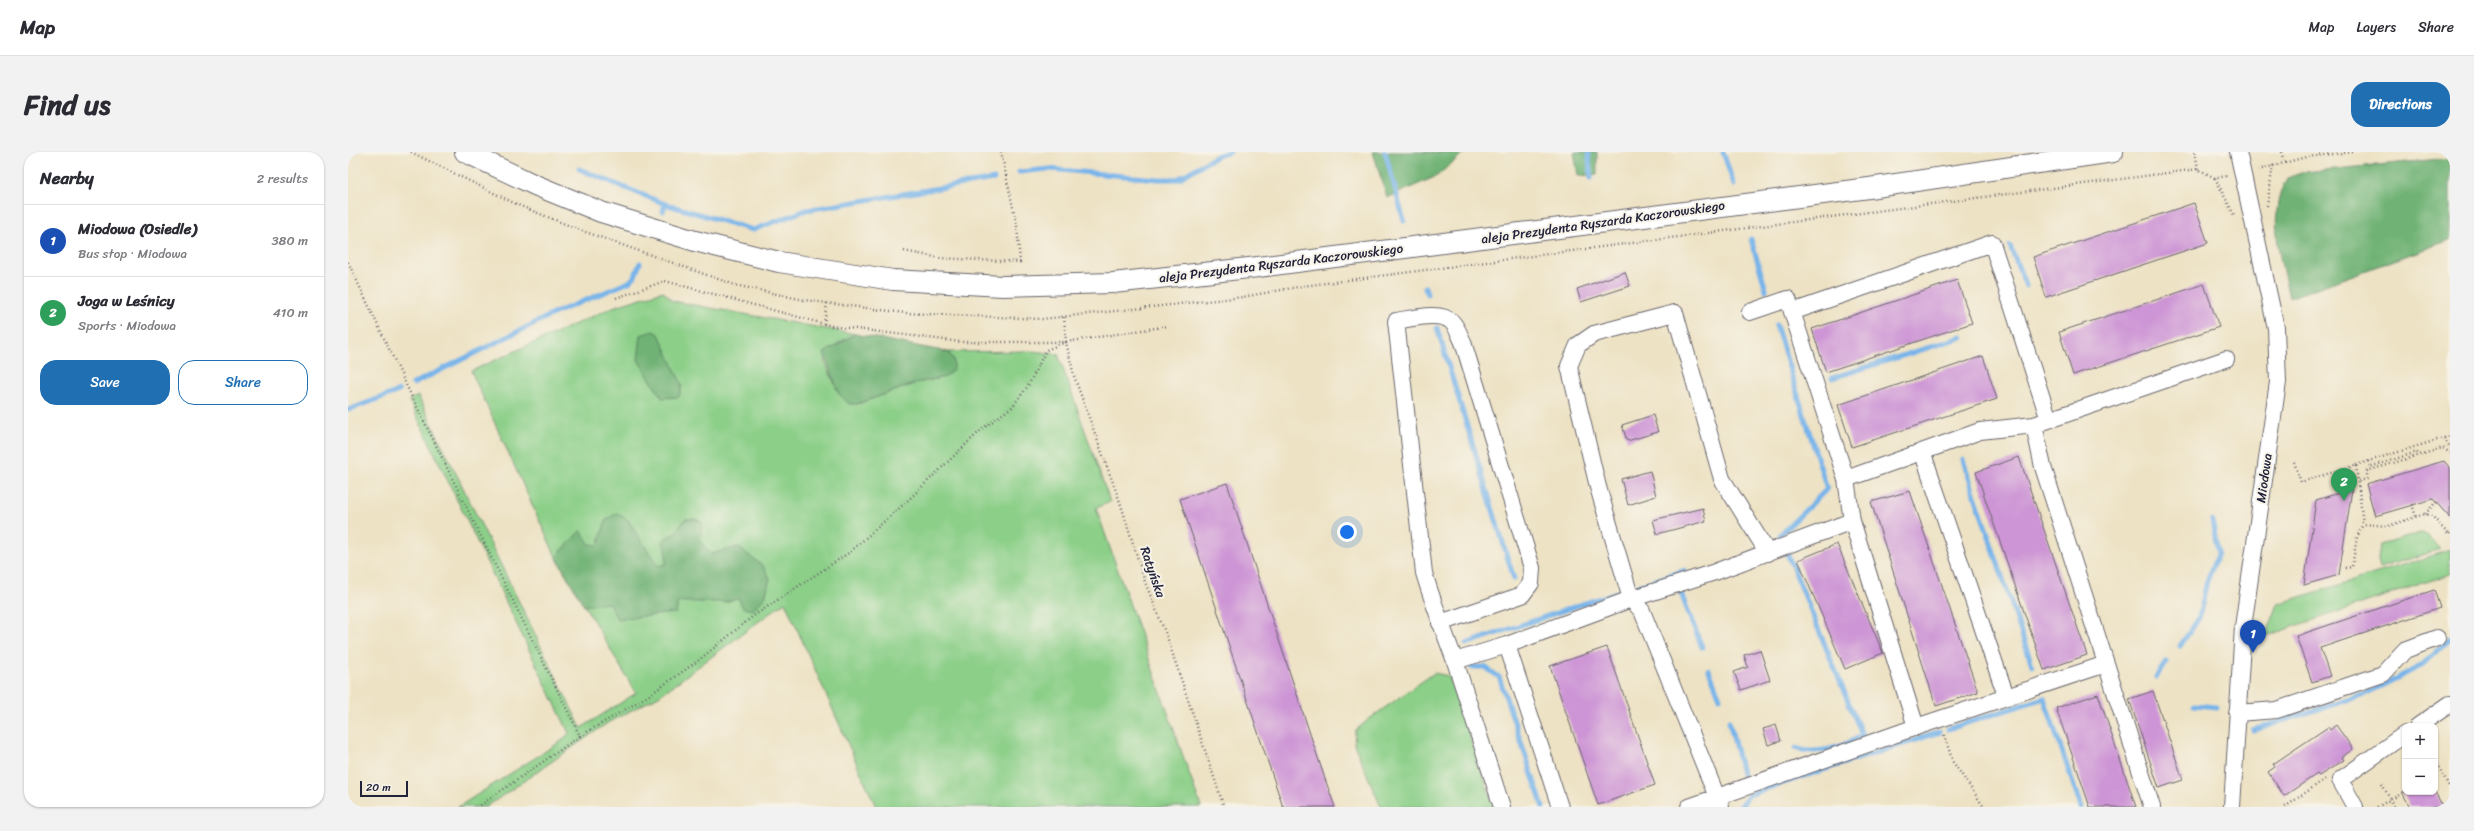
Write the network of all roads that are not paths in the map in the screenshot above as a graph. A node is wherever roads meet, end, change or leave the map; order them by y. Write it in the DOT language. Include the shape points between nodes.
graph roads {
  1 [pos="465,152"];
  2 [pos="2113,152"];
  3 [pos="2238,152"];
  4 [pos="1750,312"];
  5 [pos="1792,312"];
  6 [pos="2226,359"];
  7 [pos="2042,423"];
  8 [pos="1922,454"];
  9 [pos="1846,479"];
  10 [pos="1852,521"];
  11 [pos="1768,553"];
  12 [pos="1631,599"];
  13 [pos="1440,623"];
  14 [pos="2438,638"];
  15 [pos="1507,645"];
  16 [pos="1455,661"];
  17 [pos="2106,664"];
  18 [pos="2006,696"];
  19 [pos="2450,704"];
  20 [pos="2237,713"];
  21 [pos="2422,723"];
  22 [pos="1916,727"];
  23 [pos="2402,736"];
  24 [pos="1719,802"];
  25 [pos="1502,807"];
  26 [pos="1560,807"];
  27 [pos="1688,807"];
  28 [pos="2152,807"];
  29 [pos="2232,807"];
  30 [pos="2355,807"];
  1 -- 2 [label="main road, aleja Prezydenta Ryszarda Kaczorowskiego" via="601,212 695,241 779,262 893,280 1004,286 1113,283 1266,266 1869,188"];
  3 -- 20 [label="street, Miodowa" via="2276,328 2278,382 2244,628"];
  4 -- 5 [label="street" via="1788,298"];
  5 -- 7 [label="street" via="1992,242"];
  5 -- 9 [label="street"];
  6 -- 7 [label="street"];
  7 -- 8 [label="street" via="1980,431"];
  7 -- 17 [label="street" via="2043,467"];
  8 -- 9 [label="street"];
  8 -- 18 [label="street"];
  9 -- 10 [label="street"];
  10 -- 11 [label="street"];
  10 -- 22 [label="street"];
  11 -- 12 [label="street"];
  11 -- 12 [label="street" via="1722,479 1675,313 1594,334 1578,345 1570,366 1598,487"];
  12 -- 15 [label="street"];
  12 -- 24 [label="street" via="1642,612"];
  13 -- 13 [label="street" via="1424,573 1396,321 1428,317 1444,317 1452,322 1463,342 1532,568 1530,583 1522,595"];
  13 -- 16 [label="street"];
  14 -- 20 [label="street" via="2405,650 2383,674 2277,710"];
  15 -- 16 [label="street"];
  15 -- 26 [label="street"];
  16 -- 25 [label="street"];
  17 -- 18 [label="street"];
  17 -- 28 [label="street"];
  18 -- 22 [label="street"];
  19 -- 21 [label="street"];
  20 -- 29 [label="street, Miodowa"];
  22 -- 24 [label="street"];
  23 -- 30 [label="street" via="2340,780"];
  24 -- 27 [label="street"];
}
